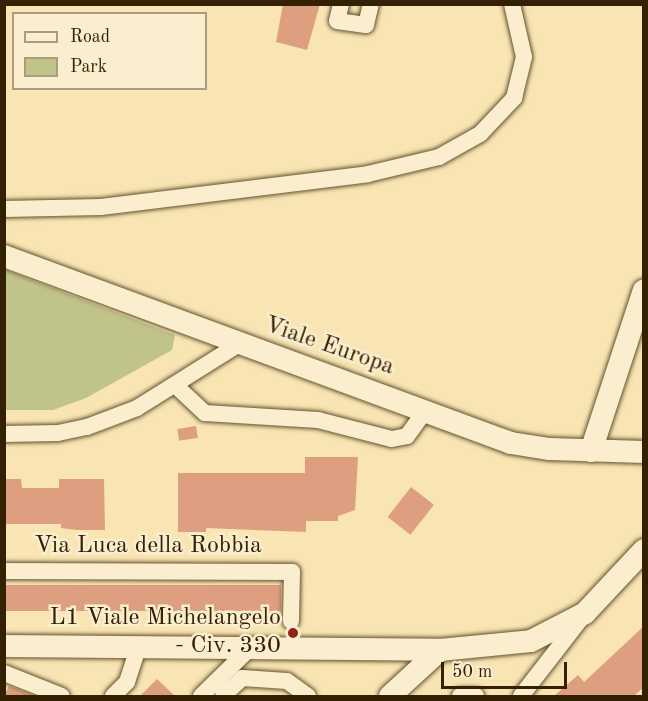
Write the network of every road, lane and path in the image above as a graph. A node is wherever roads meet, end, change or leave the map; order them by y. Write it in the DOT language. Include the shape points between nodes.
graph roads {
  1 [pos="341,4"];
  2 [pos="371,4"];
  3 [pos="512,4"];
  4 [pos="4,209"];
  5 [pos="4,256"];
  6 [pos="644,290"];
  7 [pos="239,344"];
  8 [pos="176,386"];
  9 [pos="426,410"];
  10 [pos="4,434"];
  11 [pos="591,451"];
  12 [pos="644,452"];
  13 [pos="644,550"];
  14 [pos="4,571"];
  15 [pos="585,613"];
  16 [pos="291,621"];
  17 [pos="4,646"];
  18 [pos="138,648"];
  19 [pos="250,648"];
  20 [pos="440,650"];
  21 [pos="5,672"];
  22 [pos="62,696"];
  23 [pos="113,696"];
  24 [pos="201,696"];
  25 [pos="224,696"];
  26 [pos="308,696"];
  27 [pos="390,696"];
  28 [pos="460,696"];
  29 [pos="476,696"];
  30 [pos="521,696"];
  1 -- 2 [label="street" via="336,21 366,25"];
  3 -- 4 [label="street" via="524,57 514,98 480,134 439,157 368,174 101,207"];
  5 -- 7 [label="street, Viale Europa"];
  6 -- 11 [label="street"];
  7 -- 8 [label="street"];
  7 -- 9 [label="street, Viale Europa"];
  8 -- 9 [label="street" via="205,413 318,420 392,439 407,436"];
  8 -- 10 [label="street" via="137,408 87,427 58,433"];
  9 -- 11 [label="street, Viale Europa" via="511,443"];
  11 -- 12 [label="street, Viale Europa"];
  13 -- 15 [label="street"];
  14 -- 16 [label="street, Via Luca della Robbia" via="292,572"];
  15 -- 20 [label="street" via="531,641"];
  15 -- 30 [label="street"];
  17 -- 18 [label="street"];
  18 -- 19 [label="street"];
  18 -- 23 [label="street" via="127,682"];
  19 -- 20 [label="street"];
  19 -- 24 [label="street"];
  20 -- 27 [label="street"];
  21 -- 22 [label="street"];
  25 -- 26 [label="street" via="242,678 287,681"];
  28 -- 29 [label="street"];
}
